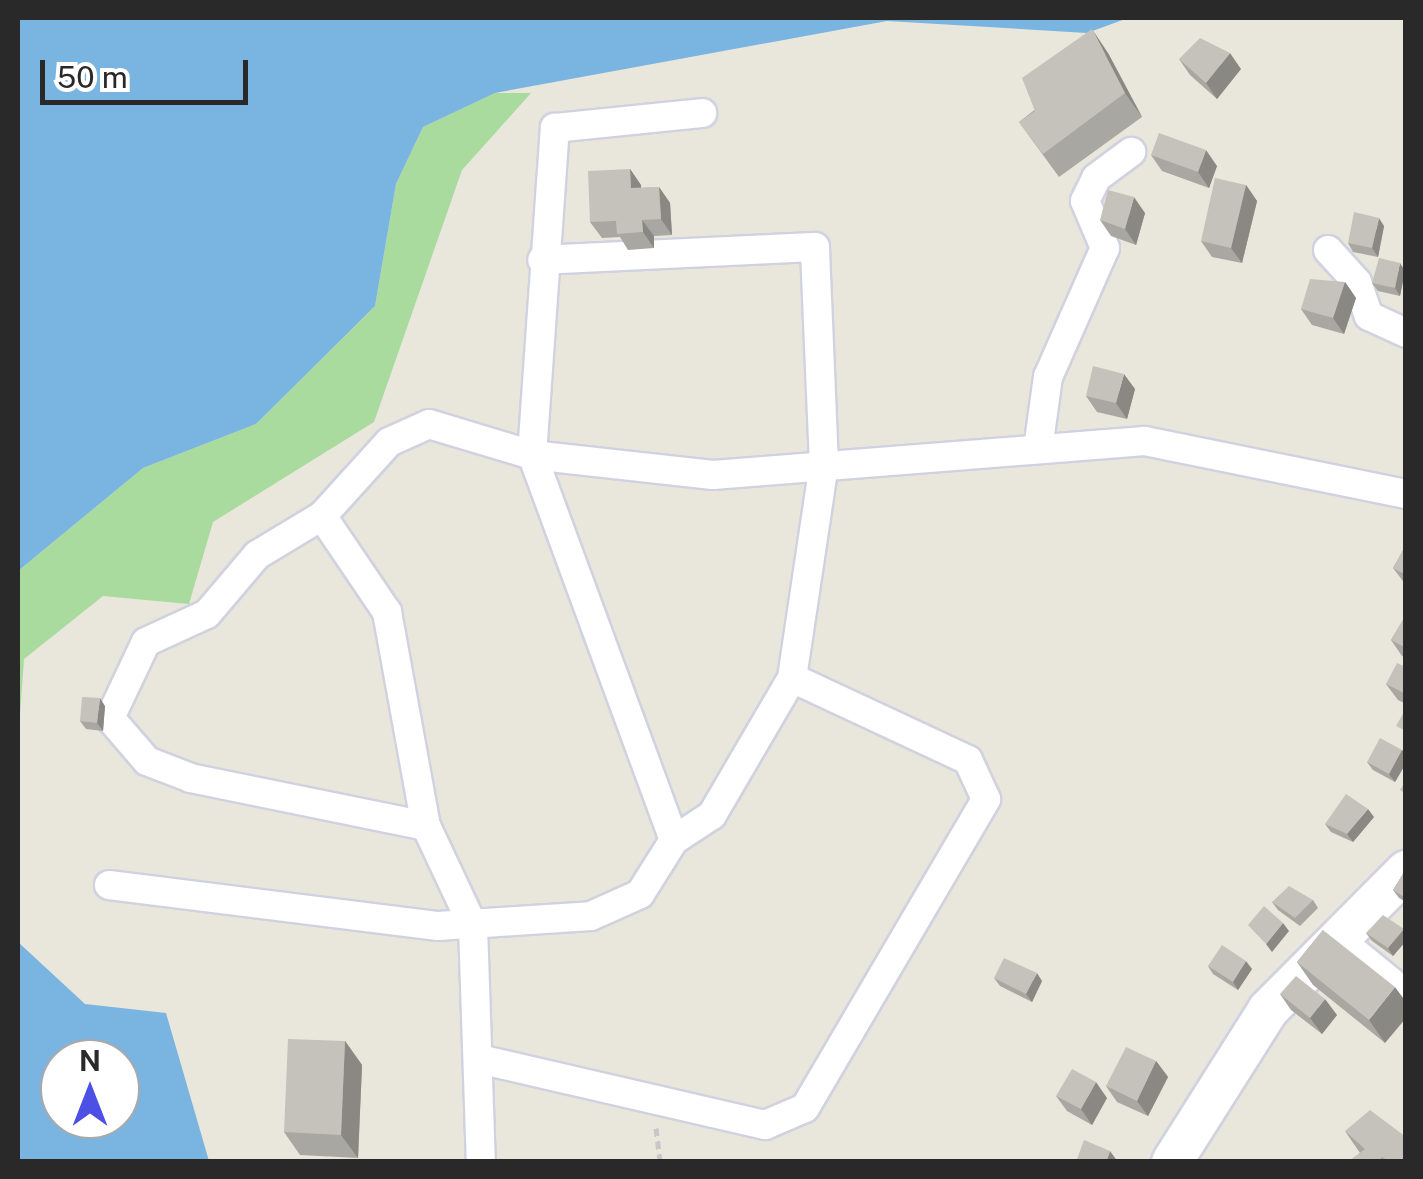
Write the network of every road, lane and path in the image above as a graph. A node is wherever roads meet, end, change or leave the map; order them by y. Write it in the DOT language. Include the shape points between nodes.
graph roads {
  1 [pos="702,113"];
  2 [pos="1130,152"];
  3 [pos="1328,250"];
  4 [pos="542,260"];
  5 [pos="1406,333"];
  6 [pos="1038,449"];
  7 [pos="532,455"];
  8 [pos="824,466"];
  9 [pos="1406,494"];
  10 [pos="322,516"];
  11 [pos="792,678"];
  12 [pos="426,826"];
  13 [pos="674,840"];
  14 [pos="1406,871"];
  15 [pos="109,885"];
  16 [pos="473,926"];
  17 [pos="1335,936"];
  18 [pos="1406,994"];
  19 [pos="479,1059"];
  20 [pos="481,1162"];
  21 [pos="1172,1162"];
  1 -- 4 [label="street" via="555,128"];
  2 -- 6 [label="street" via="1096,178 1085,201 1105,248 1048,377"];
  3 -- 5 [label="street" via="1357,282 1368,316"];
  4 -- 7 [label="street"];
  4 -- 8 [label="street" via="815,247"];
  6 -- 8 [label="street"];
  6 -- 9 [label="street" via="1144,441"];
  7 -- 8 [label="street" via="713,474"];
  7 -- 10 [label="street" via="428,424 389,442"];
  7 -- 13 [label="street"];
  8 -- 11 [label="street"];
  10 -- 12 [label="street" via="386,612"];
  10 -- 12 [label="street" via="258,555 207,614 146,642 110,718 147,761 190,778"];
  11 -- 13 [label="street" via="712,814"];
  11 -- 19 [label="street" via="968,760 986,798 805,1108 765,1125"];
  12 -- 16 [label="street"];
  13 -- 16 [label="street" via="640,894 591,916"];
  14 -- 17 [label="street"];
  15 -- 16 [label="street"];
  16 -- 19 [label="street"];
  17 -- 18 [label="street"];
  17 -- 21 [label="street" via="1268,1010"];
  19 -- 20 [label="street"];
}
